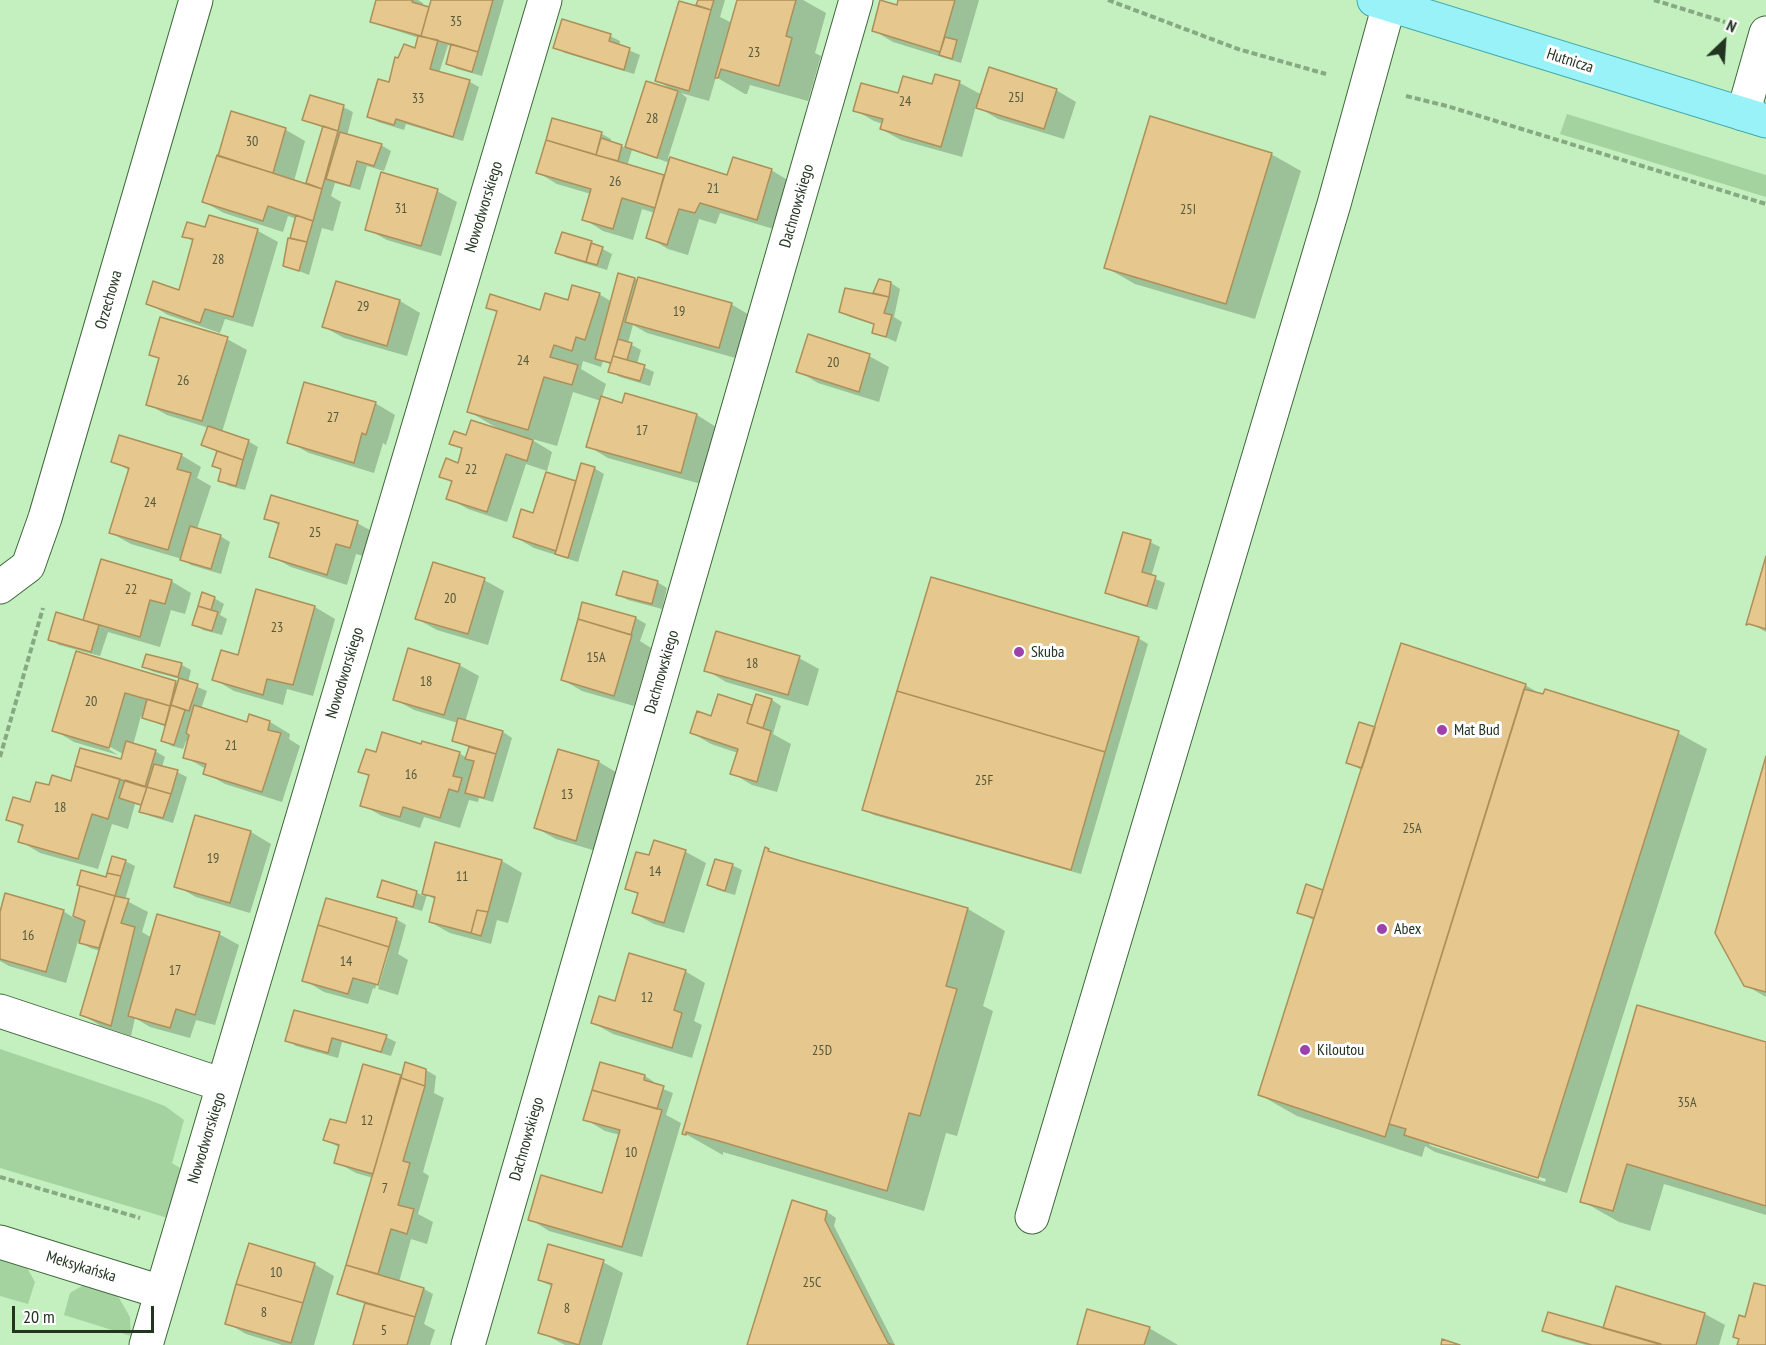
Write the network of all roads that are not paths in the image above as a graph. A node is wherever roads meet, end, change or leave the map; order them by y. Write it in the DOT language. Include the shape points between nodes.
graph roads {
  1 [pos="196,0"];
  2 [pos="545,0"];
  3 [pos="856,0"];
  4 [pos="1382,2"];
  5 [pos="1766,34"];
  6 [pos="1755,117"];
  7 [pos="0,587"];
  8 [pos="0,1011"];
  9 [pos="223,1085"];
  10 [pos="1032,1217"];
  11 [pos="0,1242"];
  12 [pos="161,1292"];
  13 [pos="146,1345"];
  14 [pos="468,1345"];
  1 -- 7 [label="street, Orzechowa" via="45,518 28,566"];
  2 -- 9 [label="street, Nowodworskiego"];
  3 -- 14 [label="street, Dachnowskiego"];
  4 -- 6 [label="main road, Hutnicza"];
  4 -- 10 [label="street" via="1367,86 1334,204"];
  5 -- 6 [label="street"];
  8 -- 9 [label="street"];
  9 -- 12 [label="street, Nowodworskiego"];
  11 -- 12 [label="street, Meksykańska"];
  12 -- 13 [label="street, Nowodworskiego"];
}
